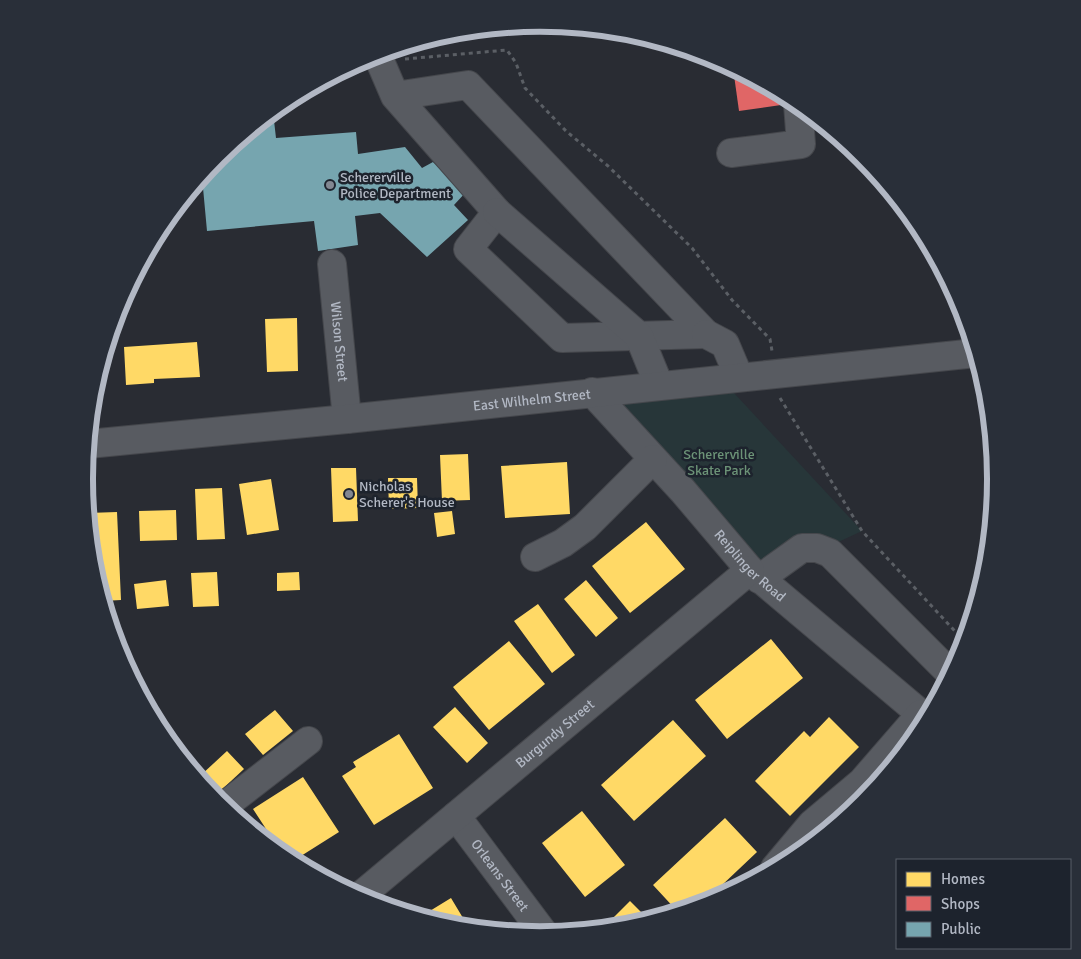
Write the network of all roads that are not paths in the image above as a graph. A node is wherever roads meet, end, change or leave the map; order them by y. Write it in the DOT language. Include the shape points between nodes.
graph roads {
  1 [pos="381,62"];
  2 [pos="395,96"];
  3 [pos="799,115"];
  4 [pos="731,153"];
  5 [pos="497,212"];
  6 [pos="332,264"];
  7 [pos="706,334"];
  8 [pos="638,336"];
  9 [pos="969,353"];
  10 [pos="739,377"];
  11 [pos="659,385"];
  12 [pos="592,392"];
  13 [pos="347,419"];
  14 [pos="95,443"];
  15 [pos="653,459"];
  16 [pos="536,557"];
  17 [pos="755,574"];
  18 [pos="945,668"];
  19 [pos="921,714"];
  20 [pos="908,734"];
  21 [pos="308,741"];
  22 [pos="232,804"];
  23 [pos="456,816"];
  24 [pos="790,850"];
  25 [pos="366,891"];
  26 [pos="536,926"];
  1 -- 2 [label="street"];
  2 -- 5 [label="street"];
  2 -- 7 [label="street" via="468,85"];
  3 -- 4 [label="street" via="801,144"];
  5 -- 8 [label="street"];
  5 -- 8 [label="street" via="468,250 562,338"];
  6 -- 13 [label="street, Wilson Street"];
  7 -- 8 [label="street"];
  7 -- 10 [label="street" via="725,344"];
  8 -- 11 [label="street"];
  9 -- 10 [label="street, East Wilhelm Street"];
  10 -- 11 [label="street, East Wilhelm Street"];
  11 -- 12 [label="street, East Wilhelm Street"];
  12 -- 13 [label="street, East Wilhelm Street"];
  12 -- 15 [label="street, Reiplinger Road"];
  13 -- 14 [label="street, East Wilhelm Street"];
  15 -- 16 [label="street" via="585,527"];
  15 -- 17 [label="street, Reiplinger Road"];
  17 -- 18 [label="street, Burgundy Street" via="802,548 817,548 830,553"];
  17 -- 19 [label="street, Reiplinger Road"];
  17 -- 23 [label="street, Burgundy Street"];
  20 -- 24 [label="street" via="862,782 812,824"];
  21 -- 22 [label="street"];
  23 -- 25 [label="street, Burgundy Street"];
  23 -- 26 [label="street, Orleans Street"];
}
